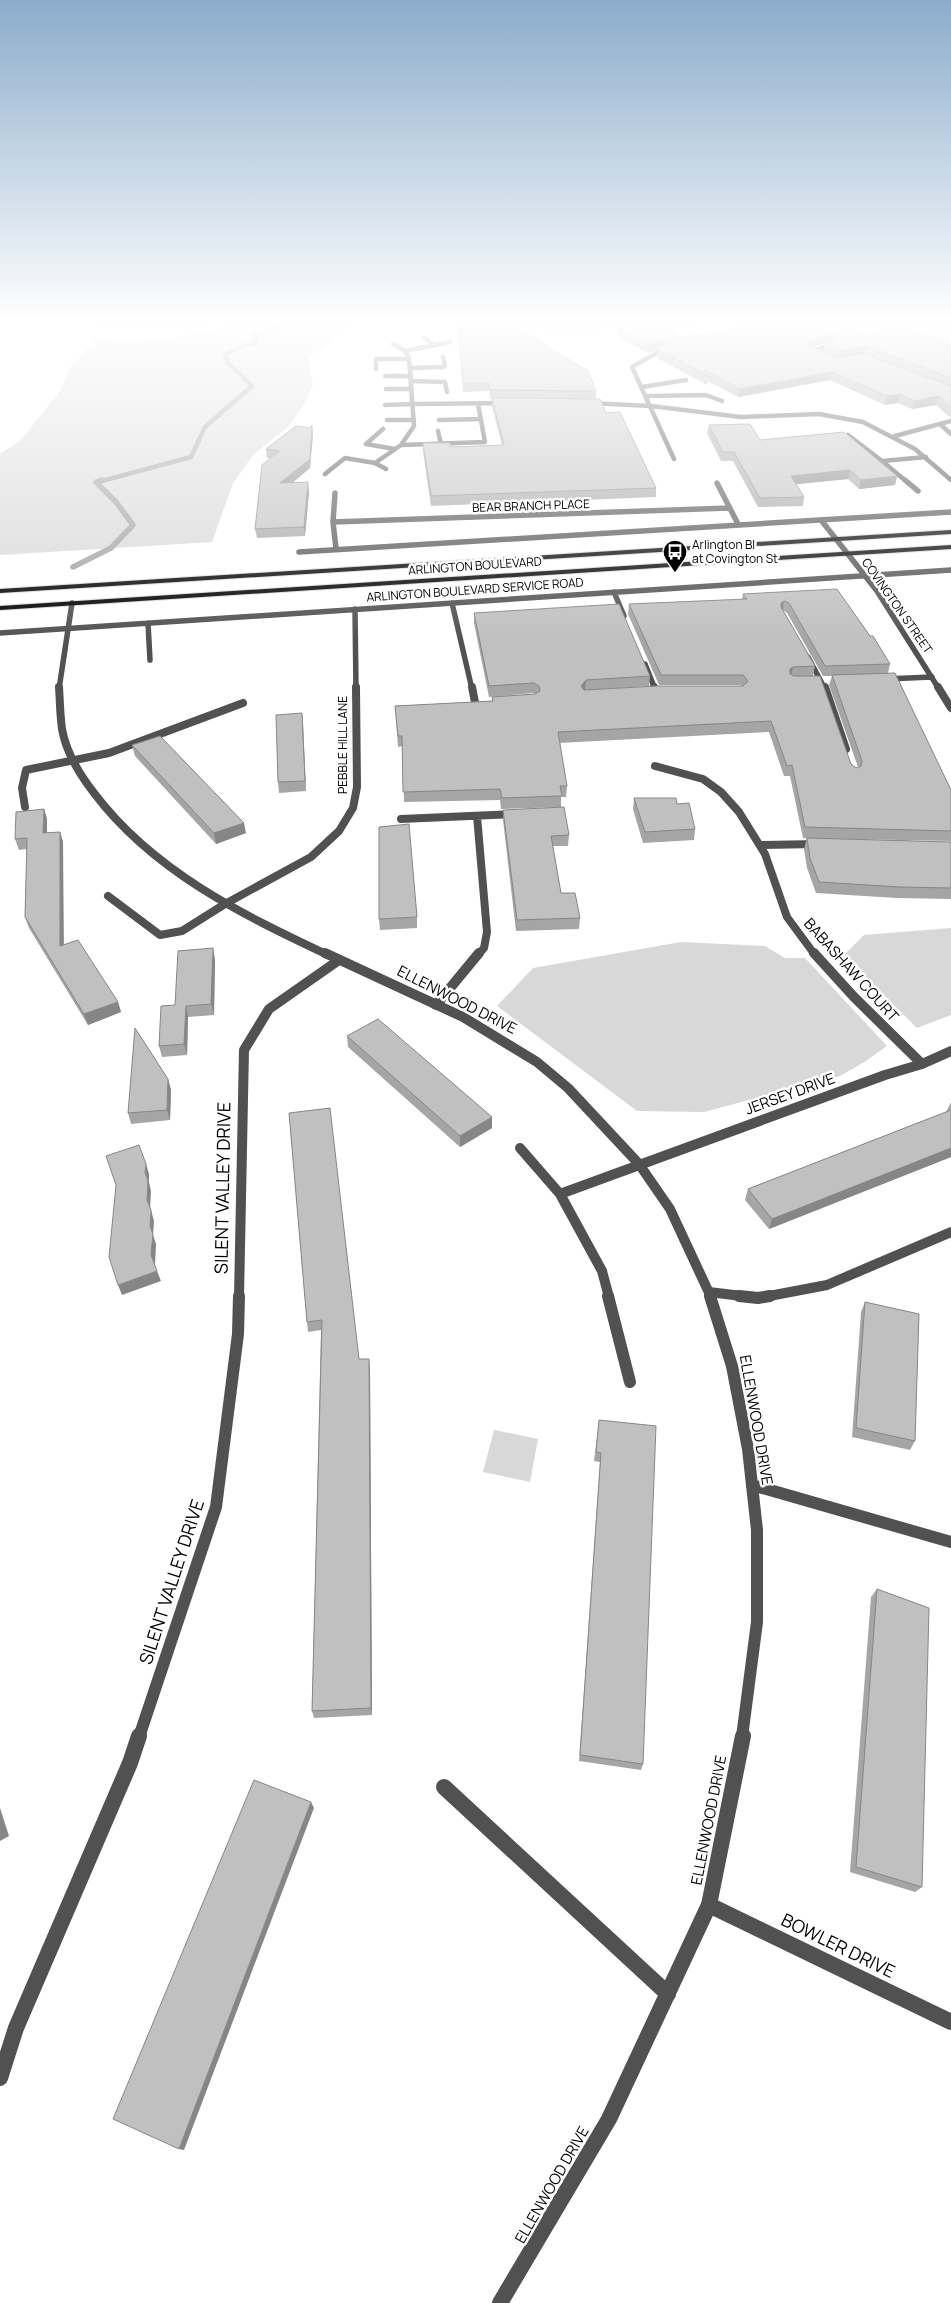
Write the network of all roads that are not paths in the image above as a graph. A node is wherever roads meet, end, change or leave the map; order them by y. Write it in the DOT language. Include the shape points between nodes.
graph roads {
  1 [pos="413,427"];
  2 [pos="482,427"];
  3 [pos="660,427"];
  4 [pos="876,427"];
  5 [pos="927,427"];
  6 [pos="383,429"];
  7 [pos="438,431"];
  8 [pos="848,435"];
  9 [pos="895,436"];
  10 [pos="441,444"];
  11 [pos="402,445"];
  12 [pos="395,449"];
  13 [pos="926,457"];
  14 [pos="674,459"];
  15 [pos="882,461"];
  16 [pos="375,463"];
  17 [pos="386,469"];
  18 [pos="325,474"];
  19 [pos="951,480"];
  20 [pos="717,483"];
  21 [pos="918,491"];
  22 [pos="335,493"];
  23 [pos="729,508"];
  24 [pos="951,512"];
  25 [pos="821,520"];
  26 [pos="333,522"];
  27 [pos="738,524"];
  28 [pos="951,532"];
  29 [pos="836,539"];
  30 [pos="951,546"];
  31 [pos="336,549"];
  32 [pos="298,552"];
  33 [pos="847,553"];
  34 [pos="951,570"];
  35 [pos="864,576"];
  36 [pos="0,591"];
  37 [pos="614,592"];
  38 [pos="72,603"];
  39 [pos="452,603"];
  40 [pos="0,608"];
  41 [pos="355,609"];
  42 [pos="148,622"];
  43 [pos="629,627"];
  44 [pos="67,629"];
  45 [pos="0,633"];
  46 [pos="803,648"];
  47 [pos="641,655"];
  48 [pos="150,660"];
  49 [pos="932,677"];
  50 [pos="881,679"];
  51 [pos="832,680"];
  52 [pos="819,681"];
  53 [pos="656,691"];
  54 [pos="666,691"];
  55 [pos="648,692"];
  56 [pos="475,702"];
  57 [pos="484,702"];
  58 [pos="243,703"];
  59 [pos="466,703"];
  60 [pos="951,708"];
  61 [pos="848,755"];
  62 [pos="75,759"];
  63 [pos="655,766"];
  64 [pos="24,807"];
  65 [pos="522,814"];
  66 [pos="477,816"];
  67 [pos="401,818"];
  68 [pos="833,844"];
  69 [pos="760,845"];
  70 [pos="108,896"];
  71 [pos="225,904"];
  72 [pos="339,960"];
  73 [pos="436,1005"];
  74 [pos="951,1051"];
  75 [pos="922,1064"];
  76 [pos="520,1148"];
  77 [pos="639,1164"];
  78 [pos="560,1194"];
  79 [pos="951,1232"];
  80 [pos="709,1292"];
  81 [pos="630,1382"];
  82 [pos="752,1485"];
  83 [pos="951,1542"];
  84 [pos="444,1788"];
  85 [pos="708,1905"];
  86 [pos="668,1994"];
  87 [pos="951,2022"];
  88 [pos="0,2078"];
  89 [pos="500,2303"];
  1 -- 11 [label="street"];
  2 -- 10 [label="street" via="485,442"];
  3 -- 14 [label="street"];
  4 -- 9 [label="street"];
  5 -- 9 [label="street"];
  6 -- 12 [label="street" via="366,444"];
  7 -- 10 [label="street"];
  8 -- 15 [label="street"];
  9 -- 13 [label="street"];
  10 -- 11 [label="street"];
  11 -- 12 [label="street"];
  12 -- 16 [label="street"];
  13 -- 15 [label="street"];
  13 -- 19 [label="street"];
  15 -- 21 [label="street"];
  16 -- 17 [label="street"];
  16 -- 18 [label="street" via="345,458"];
  20 -- 23 [label="street"];
  22 -- 26 [label="street"];
  23 -- 26 [label="street, BEAR BRANCH PLACE"];
  23 -- 27 [label="street"];
  24 -- 25 [label="street"];
  25 -- 27 [label="street"];
  25 -- 29 [label="street, COVINGTON STREET"];
  26 -- 31 [label="street"];
  27 -- 31 [label="street"];
  28 -- 29 [label="main road, ARLINGTON BOULEVARD"];
  29 -- 33 [label="street, COVINGTON STREET"];
  29 -- 36 [label="main road, ARLINGTON BOULEVARD"];
  30 -- 33 [label="main road, ARLINGTON BOULEVARD"];
  31 -- 32 [label="street"];
  33 -- 35 [label="street, COVINGTON STREET"];
  33 -- 38 [label="main road, ARLINGTON BOULEVARD"];
  34 -- 35 [label="street, ARLINGTON BOULEVARD SERVICE ROAD"];
  35 -- 37 [label="street, ARLINGTON BOULEVARD SERVICE ROAD"];
  35 -- 49 [label="street, COVINGTON STREET"];
  37 -- 39 [label="street, ARLINGTON BOULEVARD SERVICE ROAD"];
  37 -- 43 [label="street"];
  38 -- 40 [label="main road, ARLINGTON BOULEVARD"];
  38 -- 44 [label="street, ELLENWOOD DRIVE"];
  39 -- 41 [label="street, ARLINGTON BOULEVARD SERVICE ROAD"];
  39 -- 56 [label="street"];
  41 -- 42 [label="street, ARLINGTON BOULEVARD SERVICE ROAD"];
  41 -- 71 [label="street, PEBBLE HILL LANE" via="354,808 339,832 311,858"];
  42 -- 44 [label="street, ARLINGTON BOULEVARD SERVICE ROAD"];
  42 -- 48 [label="street"];
  44 -- 45 [label="street, ARLINGTON BOULEVARD SERVICE ROAD"];
  44 -- 62 [label="street, ELLENWOOD DRIVE" via="59,687 62,730"];
  46 -- 52 [label="street"];
  47 -- 53 [label="street"];
  49 -- 50 [label="street"];
  49 -- 60 [label="street, COVINGTON STREET"];
  51 -- 52 [label="street"];
  52 -- 61 [label="street"];
  53 -- 54 [label="street"];
  53 -- 55 [label="street"];
  56 -- 57 [label="street"];
  56 -- 59 [label="street"];
  58 -- 62 [label="street" via="109,753"];
  62 -- 64 [label="street" via="26,770 22,788"];
  62 -- 71 [label="street, ELLENWOOD DRIVE" via="79,774 92,793 132,838 183,878"];
  63 -- 69 [label="street, BABASHAW COURT" via="704,780 726,796"];
  65 -- 66 [label="street"];
  66 -- 67 [label="street"];
  66 -- 73 [label="street" via="487,932 484,948"];
  68 -- 69 [label="street"];
  69 -- 75 [label="street, BABASHAW COURT" via="790,922 812,951"];
  70 -- 71 [label="street, PEBBLE HILL LANE" via="160,936 182,931"];
  71 -- 72 [label="street, ELLENWOOD DRIVE"];
  72 -- 73 [label="street, ELLENWOOD DRIVE"];
  72 -- 88 [label="street, SILENT VALLEY DRIVE" via="269,1009 244,1050 238,1334 216,1507 130,1763 16,2028"];
  73 -- 77 [label="street, ELLENWOOD DRIVE" via="507,1042 537,1062 568,1088"];
  74 -- 75 [label="street, JERSEY DRIVE"];
  75 -- 77 [label="street, JERSEY DRIVE"];
  76 -- 78 [label="street"];
  77 -- 78 [label="street, JERSEY DRIVE"];
  77 -- 80 [label="street, ELLENWOOD DRIVE" via="670,1209"];
  78 -- 81 [label="street" via="602,1272"];
  79 -- 80 [label="street" via="827,1285 758,1298"];
  80 -- 82 [label="street, ELLENWOOD DRIVE" via="732,1366"];
  82 -- 83 [label="street"];
  82 -- 85 [label="street, ELLENWOOD DRIVE" via="757,1530 756,1631 747,1714"];
  84 -- 86 [label="street"];
  85 -- 86 [label="street, ELLENWOOD DRIVE"];
  85 -- 87 [label="street, BOWLER DRIVE"];
  86 -- 89 [label="street, ELLENWOOD DRIVE" via="609,2119"];
}
